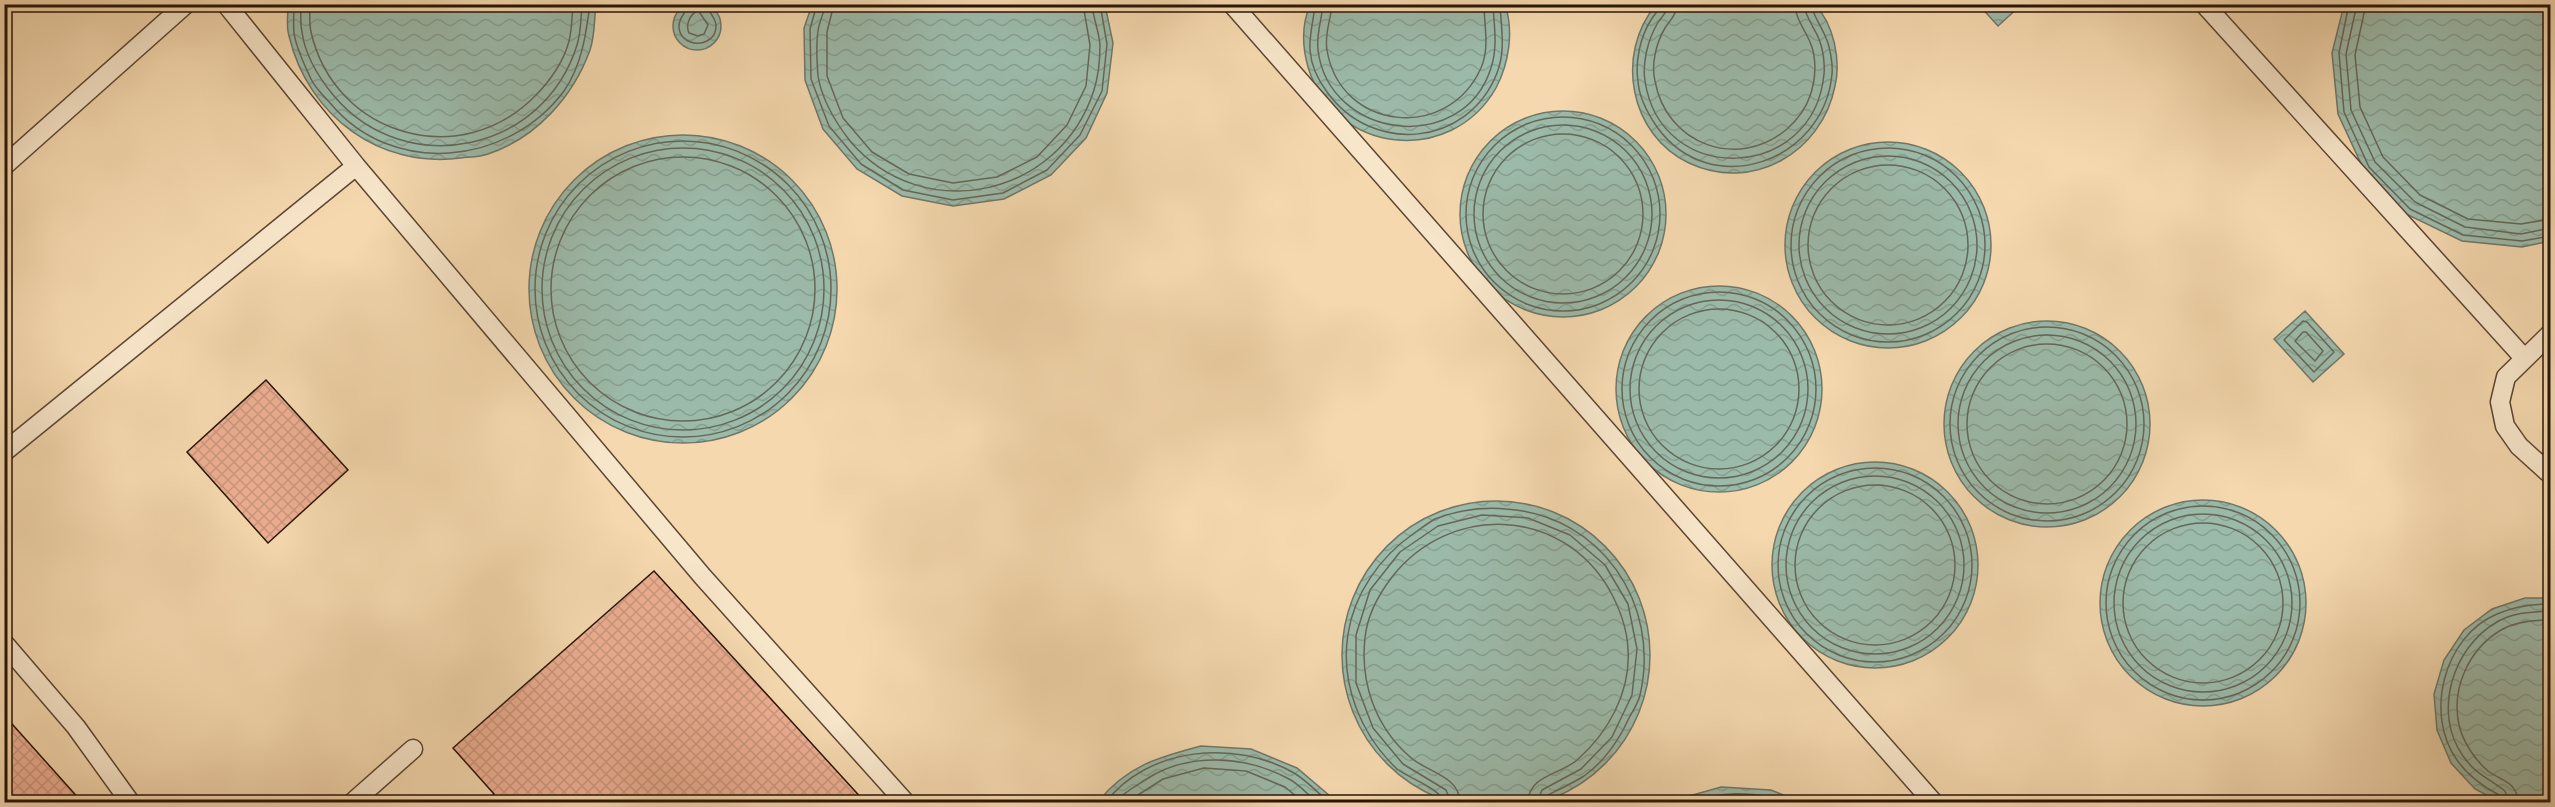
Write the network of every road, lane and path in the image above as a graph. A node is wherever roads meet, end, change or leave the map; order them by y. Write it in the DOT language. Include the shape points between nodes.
graph roads {
  1 [pos="186,4"];
  2 [pos="226,4"];
  3 [pos="1232,4"];
  4 [pos="2205,4"];
  5 [pos="4,166"];
  6 [pos="356,166"];
  7 [pos="2550,334"];
  8 [pos="2524,358"];
  9 [pos="4,452"];
  10 [pos="2550,474"];
  11 [pos="4,644"];
  12 [pos="413,749"];
  13 [pos="130,802"];
  14 [pos="353,802"];
  15 [pos="905,802"];
  16 [pos="1933,802"];
  1 -- 5 [label="lane"];
  2 -- 6 [label="lane"];
  3 -- 16 [label="lane"];
  4 -- 8 [label="lane"];
  6 -- 9 [label="lane"];
  6 -- 15 [label="lane" via="703,577"];
  7 -- 8 [label="lane"];
  8 -- 10 [label="lane" via="2506,377 2500,402 2505,426 2519,446"];
  11 -- 13 [label="lane" via="76,727"];
  12 -- 14 [label="lane"];
}
